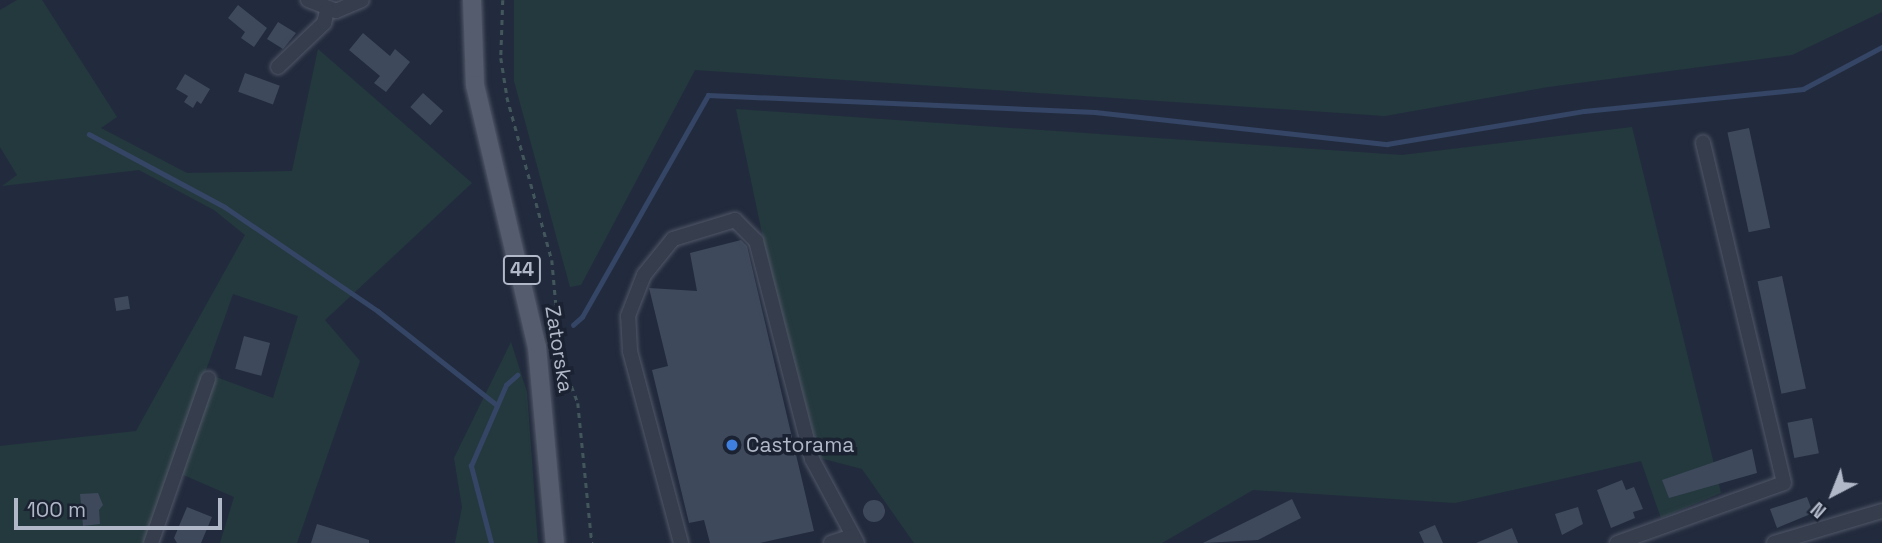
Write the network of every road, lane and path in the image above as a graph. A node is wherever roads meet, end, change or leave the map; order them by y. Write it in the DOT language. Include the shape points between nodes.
graph roads {
  1 [pos="309,0"];
  2 [pos="362,0"];
  3 [pos="472,0"];
  4 [pos="503,0"];
  5 [pos="348,5"];
  6 [pos="327,10"];
  7 [pos="278,66"];
  8 [pos="1703,143"];
  9 [pos="208,379"];
  10 [pos="1882,511"];
  11 [pos="855,539"];
  12 [pos="151,543"];
  13 [pos="555,543"];
  14 [pos="592,543"];
  15 [pos="681,543"];
  16 [pos="831,543"];
  17 [pos="1617,543"];
  18 [pos="1774,543"];
  1 -- 6 [label="street"];
  2 -- 5 [label="street"];
  3 -- 13 [label="main road, Zatorska / 44" via="475,85 537,347"];
  4 -- 14 [label="path" via="501,58 507,97 552,260 561,358 578,402"];
  5 -- 6 [label="street"];
  6 -- 7 [label="street" via="324,23"];
  8 -- 17 [label="street" via="1784,483"];
  9 -- 12 [label="street"];
  10 -- 18 [label="street"];
  11 -- 15 [label="street" via="812,459 756,241 735,220 673,239 645,275 628,316 630,351"];
  11 -- 16 [label="street"];
}
